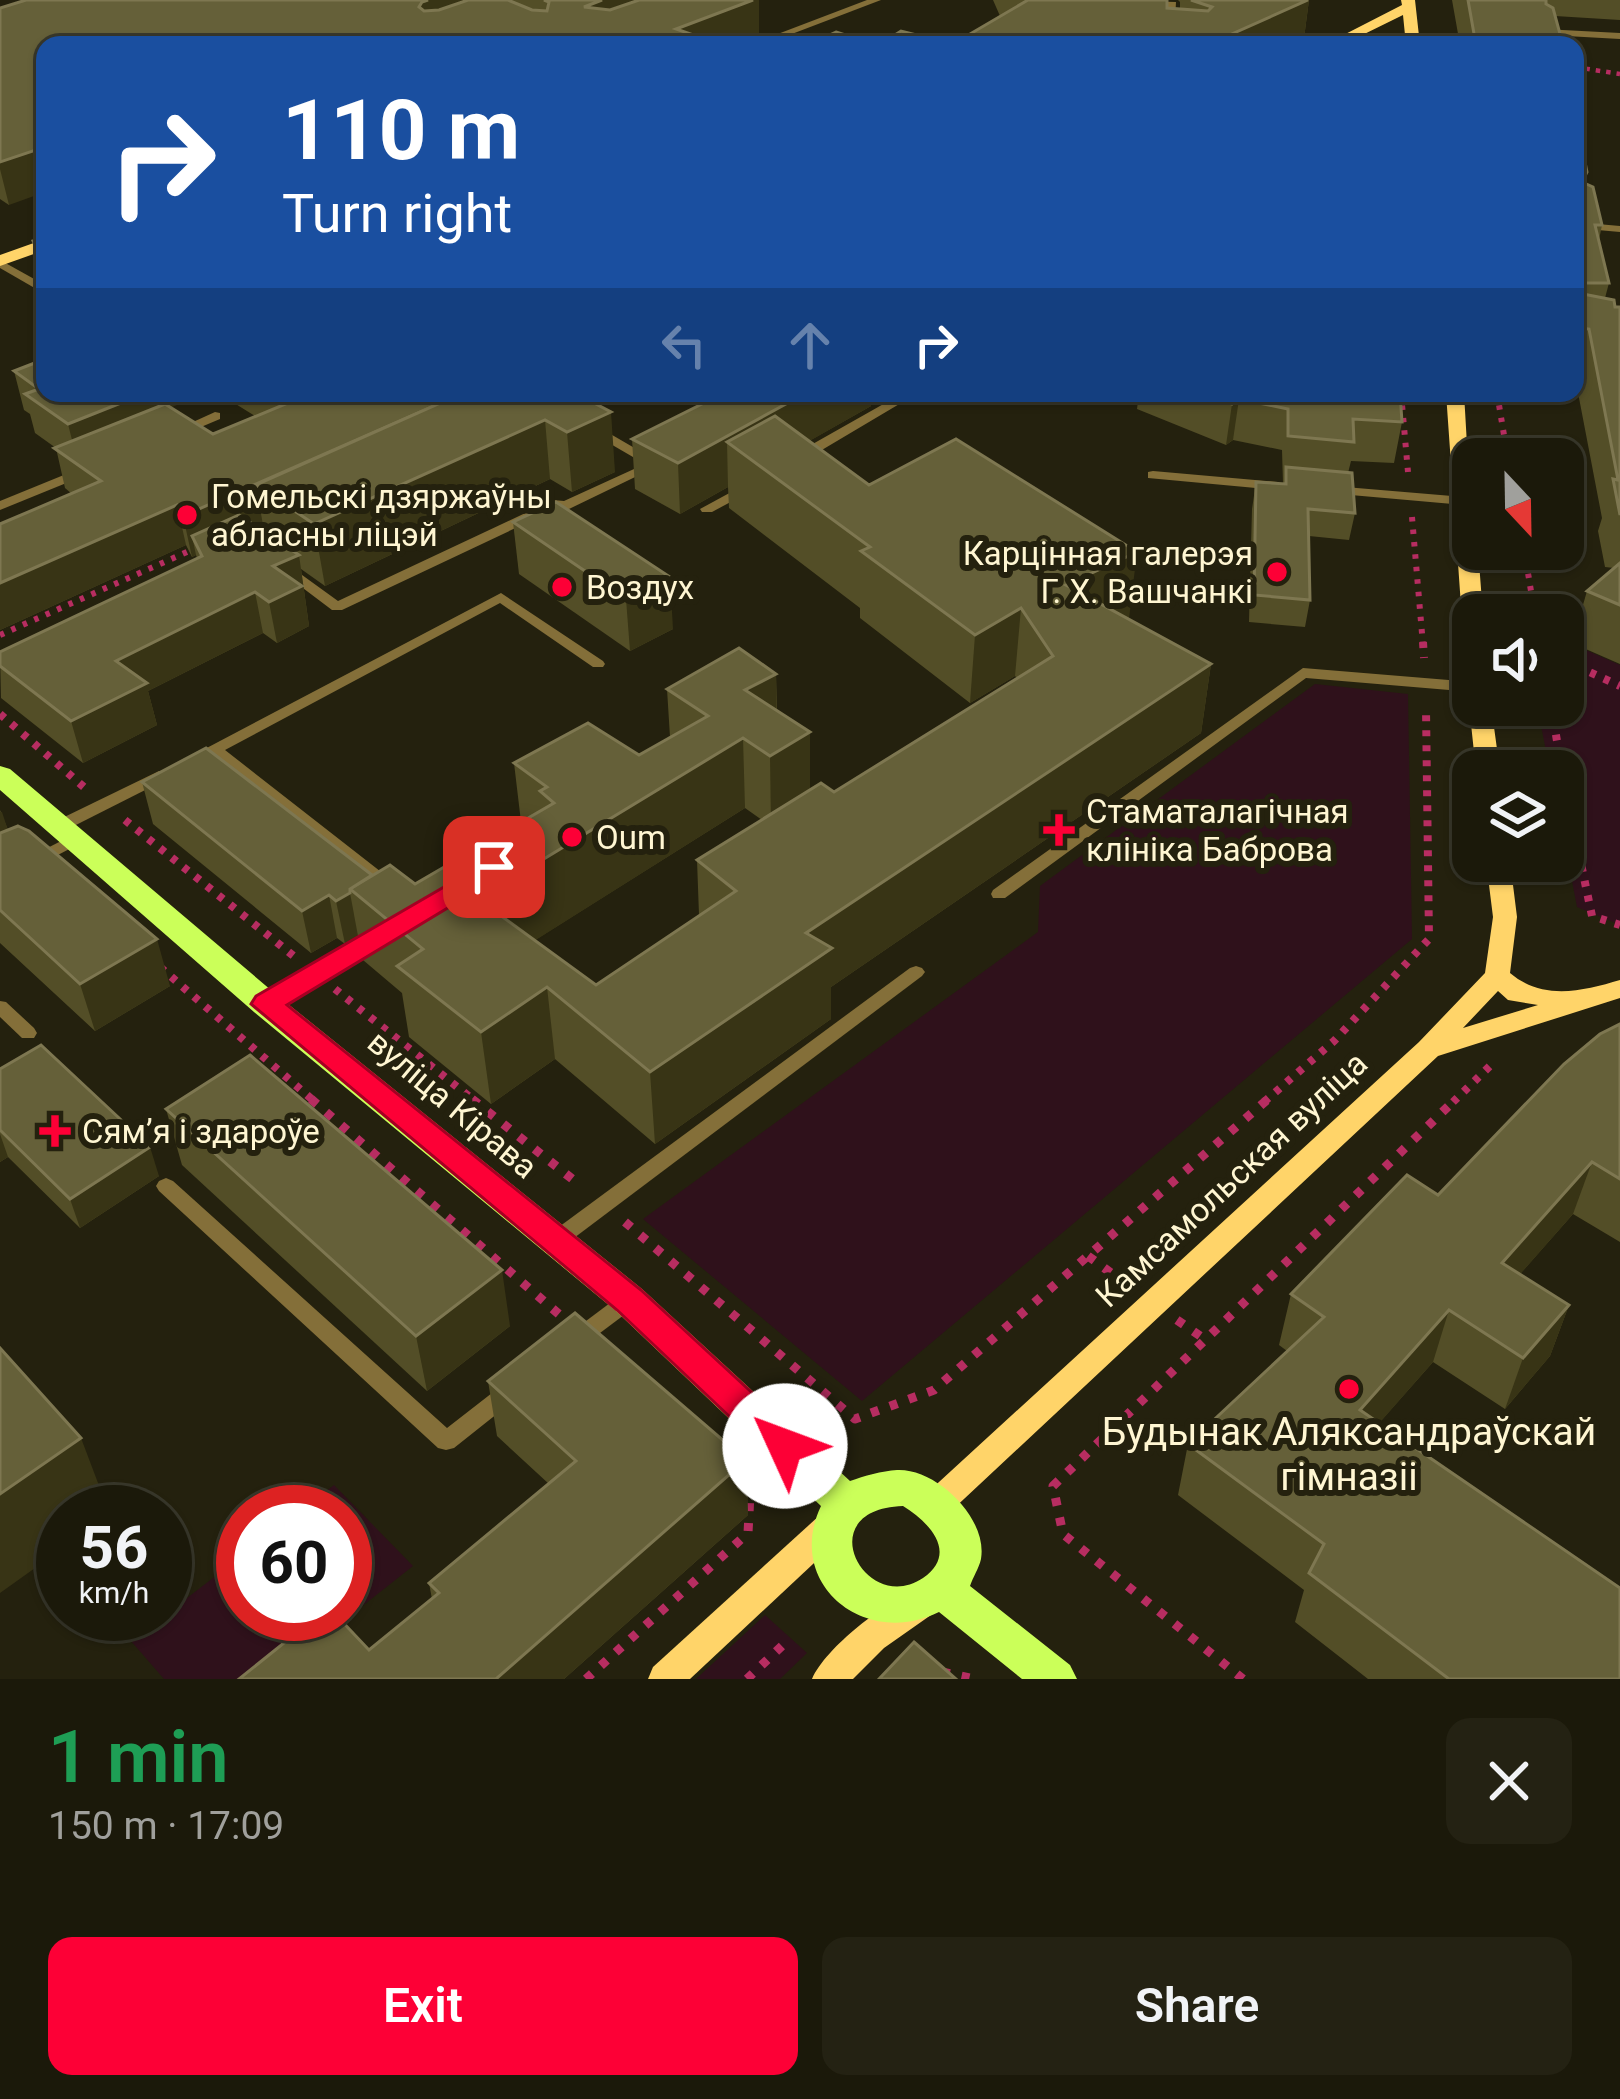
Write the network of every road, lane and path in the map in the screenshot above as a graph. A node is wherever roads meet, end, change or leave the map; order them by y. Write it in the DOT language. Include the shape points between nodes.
graph roads {
  1 [pos="876,0"];
  2 [pos="1103,0"];
  3 [pos="1408,4"];
  4 [pos="778,36"];
  5 [pos="1170,36"];
  6 [pos="1348,36"];
  7 [pos="1412,36"];
  8 [pos="1544,36"];
  9 [pos="1620,36"];
  10 [pos="1584,68"];
  11 [pos="1620,74"];
  12 [pos="1584,225"];
  13 [pos="1620,229"];
  14 [pos="36,248"];
  15 [pos="0,262"];
  16 [pos="36,284"];
  17 [pos="597,402"];
  18 [pos="893,402"];
  19 [pos="1403,402"];
  20 [pos="1457,402"];
  21 [pos="1498,402"];
  22 [pos="569,415"];
  23 [pos="215,416"];
  24 [pos="172,434"];
  25 [pos="1459,438"];
  26 [pos="1504,438"];
  27 [pos="107,461"];
  28 [pos="782,467"];
  29 [pos="1154,476"];
  30 [pos="763,478"];
  31 [pos="1294,487"];
  32 [pos="1317,489"];
  33 [pos="1410,497"];
  34 [pos="1452,500"];
  35 [pos="0,506"];
  36 [pos="707,509"];
  37 [pos="196,548"];
  38 [pos="266,555"];
  39 [pos="0,635"];
  40 [pos="598,664"];
  41 [pos="1584,670"];
  42 [pos="1426,683"];
  43 [pos="1452,685"];
  44 [pos="1620,686"];
  45 [pos="0,714"];
  46 [pos="214,749"];
  47 [pos="195,758"];
  48 [pos="177,767"];
  49 [pos="0,776"];
  50 [pos="103,803"];
  51 [pos="66,834"];
  52 [pos="1584,878"];
  53 [pos="0,880"];
  54 [pos="1500,882"];
  55 [pos="397,893"];
  56 [pos="999,894"];
  57 [pos="1620,925"];
  58 [pos="395,926"];
  59 [pos="142,951"];
  60 [pos="916,971"];
  61 [pos="316,974"];
  62 [pos="1497,976"];
  63 [pos="1620,989"];
  64 [pos="1581,999"];
  65 [pos="266,1004"];
  66 [pos="0,1007"];
  67 [pos="28,1034"];
  68 [pos="1428,1048"];
  69 [pos="1500,1056"];
  70 [pos="166,1186"];
  71 [pos="603,1203"];
  72 [pos="555,1242"];
  73 [pos="629,1300"];
  74 [pos="574,1341"];
  75 [pos="532,1374"];
  76 [pos="734,1479"];
  77 [pos="938,1503"];
  78 [pos="840,1514"];
  79 [pos="933,1594"];
  80 [pos="783,1646"];
  81 [pos="925,1670"];
  82 [pos="586,1679"];
  83 [pos="665,1679"];
  84 [pos="747,1679"];
  85 [pos="829,1679"];
  86 [pos="975,1679"];
  87 [pos="1055,1679"];
  88 [pos="1243,1679"];
  1 -- 4 [label="lane"];
  2 -- 5 [label="lane" via="1173,4"];
  3 -- 6 [label="street"];
  3 -- 7 [label="street"];
  8 -- 9 [label="lane"];
  10 -- 11 [label="path"];
  12 -- 13 [label="lane"];
  14 -- 15 [label="street"];
  15 -- 16 [label="lane"];
  17 -- 22 [label="path"];
  18 -- 28 [label="lane"];
  19 -- 33 [label="path"];
  20 -- 25 [label="street"];
  21 -- 26 [label="path"];
  22 -- 38 [label="lane" via="655,464 337,607"];
  23 -- 24 [label="lane"];
  27 -- 35 [label="lane"];
  29 -- 31 [label="lane"];
  30 -- 36 [label="lane"];
  32 -- 33 [label="lane"];
  33 -- 34 [label="lane"];
  33 -- 42 [label="path"];
  37 -- 39 [label="path"];
  40 -- 46 [label="lane" via="501,597"];
  41 -- 44 [label="path"];
  42 -- 43 [label="lane"];
  42 -- 56 [label="lane" via="1303,673"];
  42 -- 71 [label="path" via="1429,939 1334,1041 934,1390 854,1419"];
  45 -- 50 [label="path"];
  46 -- 47 [label="lane"];
  46 -- 55 [label="lane"];
  48 -- 50 [label="lane"];
  49 -- 51 [label="main road, вуліца Кірава"];
  50 -- 51 [label="lane"];
  50 -- 61 [label="path"];
  51 -- 53 [label="lane"];
  51 -- 65 [label="main road, вуліца Кірава"];
  52 -- 57 [label="path" via="1592,916"];
  54 -- 62 [label="street"];
  58 -- 61 [label="lane"];
  59 -- 74 [label="path"];
  60 -- 71 [label="lane"];
  61 -- 65 [label="lane"];
  61 -- 71 [label="path"];
  62 -- 64 [label="street" via="1517,993"];
  62 -- 68 [label="street"];
  63 -- 64 [label="street, Камсамольская вуліца"];
  64 -- 68 [label="street, Камсамольская вуліца"];
  65 -- 72 [label="main road, вуліца Кірава"];
  66 -- 67 [label="lane"];
  68 -- 77 [label="street, Камсамольская вуліца"];
  69 -- 88 [label="path" via="1054,1486 1063,1534"];
  70 -- 75 [label="lane" via="446,1441"];
  71 -- 72 [label="lane"];
  72 -- 73 [label="main road, вуліца Кірава"];
  73 -- 74 [label="lane"];
  73 -- 78 [label="main road, вуліца Кірава"];
  76 -- 82 [label="path" via="750,1495 748,1533"];
  77 -- 78 [label="main road" via="902,1487 863,1493"];
  77 -- 79 [label="main road" via="959,1535 960,1555 955,1573"];
  78 -- 79 [label="main road" via="832,1563 859,1595 902,1606"];
  78 -- 83 [label="street"];
  79 -- 85 [label="street"];
  79 -- 87 [label="main road"];
  80 -- 84 [label="path"];
  81 -- 86 [label="path"];
}
